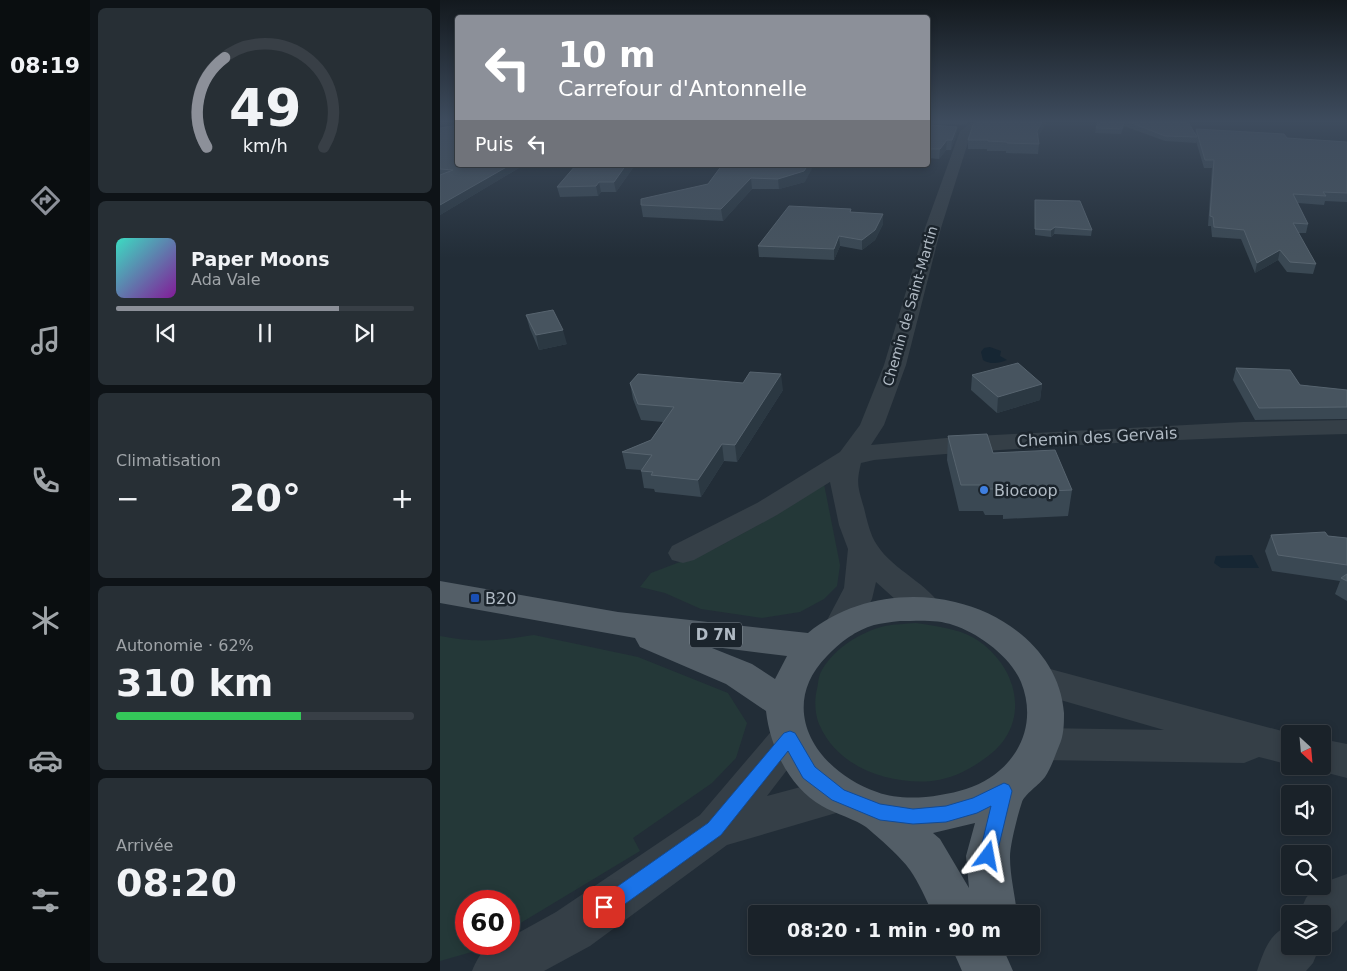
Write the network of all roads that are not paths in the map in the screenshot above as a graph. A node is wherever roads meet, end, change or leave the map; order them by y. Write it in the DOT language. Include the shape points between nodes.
graph roads {
  1 [pos="954,167"];
  2 [pos="1347,427"];
  3 [pos="848,458"];
  4 [pos="863,549"];
  5 [pos="683,553"];
  6 [pos="440,592"];
  7 [pos="927,609"];
  8 [pos="618,624"];
  9 [pos="827,636"];
  10 [pos="1039,680"];
  11 [pos="787,721"];
  12 [pos="1041,744"];
  13 [pos="1281,747"];
  14 [pos="1281,748"];
  15 [pos="1331,758"];
  16 [pos="1347,761"];
  17 [pos="1004,791"];
  18 [pos="838,795"];
  19 [pos="880,812"];
  20 [pos="715,829"];
  21 [pos="1347,896"];
  22 [pos="953,905"];
  23 [pos="993,905"];
  24 [pos="1330,905"];
  25 [pos="980,955"];
  26 [pos="998,955"];
  27 [pos="1288,955"];
  28 [pos="496,971"];
  29 [pos="989,971"];
  30 [pos="1000,971"];
  31 [pos="1281,971"];
  1 -- 3 [label="street, Chemin de Saint-Martin" via="933,228 895,365 872,425"];
  2 -- 3 [label="street, Chemin des Gervais" via="1243,429 957,444 874,452"];
  3 -- 4 [label="street, Chemin de Saint-Martin" via="843,481"];
  3 -- 5 [label="street" via="767,509"];
  4 -- 7 [label="street, Chemin de Saint-Martin"];
  4 -- 9 [label="street, Chemin de Saint-Martin" via="856,599"];
  6 -- 8 [label="main road, D 7N"];
  7 -- 9 [label="main road" via="869,614"];
  7 -- 10 [label="main road" via="962,616 995,631 1021,653"];
  8 -- 9 [label="main road, D 7N"];
  8 -- 11 [label="main road, D 7N" via="739,674"];
  9 -- 11 [label="main road" via="794,673"];
  10 -- 12 [label="main road" via="1046,712"];
  10 -- 13 [label="street"];
  11 -- 18 [label="main road" via="809,772"];
  11 -- 20 [label="street"];
  12 -- 14 [label="street"];
  12 -- 17 [label="main road" via="1026,769"];
  15 -- 16 [label="street"];
  17 -- 19 [label="main road" via="977,805 946,814 913,816"];
  17 -- 23 [label="main road" via="988,856"];
  18 -- 19 [label="main road"];
  18 -- 20 [label="street"];
  19 -- 22 [label="main road" via="925,854"];
  20 -- 28 [label="street" via="573,930"];
  21 -- 24 [label="street"];
  25 -- 29 [label="main road"];
  26 -- 30 [label="main road"];
  27 -- 31 [label="street"];
}
